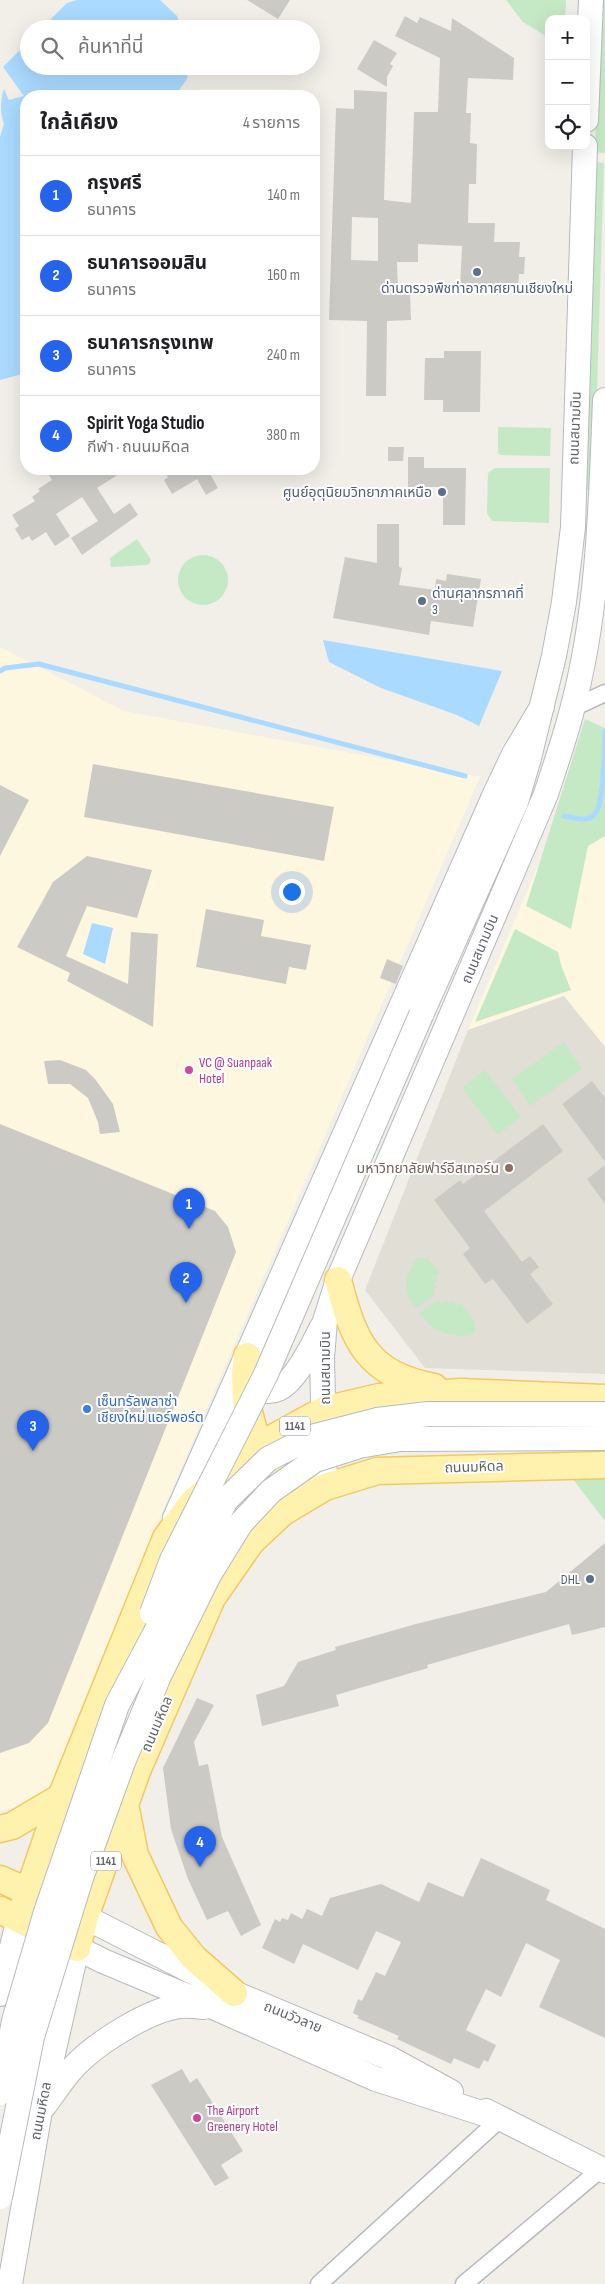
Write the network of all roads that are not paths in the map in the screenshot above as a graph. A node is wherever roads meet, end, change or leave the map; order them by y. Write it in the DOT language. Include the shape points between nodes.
graph roads {
  1 [pos="591,0"];
  2 [pos="587,105"];
  3 [pos="585,150"];
  4 [pos="605,400"];
  5 [pos="602,695"];
  6 [pos="542,707"];
  7 [pos="573,708"];
  8 [pos="338,1280"];
  9 [pos="325,1321"];
  10 [pos="246,1364"];
  11 [pos="461,1392"];
  12 [pos="518,1395"];
  13 [pos="605,1398"];
  14 [pos="324,1410"];
  15 [pos="605,1414"];
  16 [pos="605,1438"];
  17 [pos="258,1446"];
  18 [pos="605,1464"];
  19 [pos="516,1466"];
  20 [pos="322,1489"];
  21 [pos="166,1538"];
  22 [pos="117,1705"];
  23 [pos="61,1797"];
  24 [pos="125,1804"];
  25 [pos="0,1829"];
  26 [pos="0,1879"];
  27 [pos="28,1892"];
  28 [pos="10,1915"];
  29 [pos="85,1917"];
  30 [pos="77,1948"];
  31 [pos="0,1994"];
  32 [pos="224,2000"];
  33 [pos="0,2093"];
  34 [pos="40,2111"];
  35 [pos="500,2119"];
  36 [pos="603,2170"];
  37 [pos="0,2198"];
  38 [pos="20,2230"];
  39 [pos="10,2284"];
  40 [pos="319,2284"];
  41 [pos="464,2284"];
  1 -- 2 [label="main road"];
  3 -- 6 [label="main road, ถนนสนามบิน / 1141" via="572,528 564,602"];
  4 -- 7 [label="main road, ถนนสนามบิน / 1141" via="594,592"];
  5 -- 7 [label="street"];
  6 -- 10 [label="main road, ถนนสนามบิน / 1141" via="495,794"];
  6 -- 22 [label="main road, ถนนสนามบิน / 1141, bridge" via="516,802 266,1374 172,1560"];
  7 -- 8 [label="main road, ถนนสนามบิน / 1141" via="546,794"];
  8 -- 9 [label="main road, ถนนสนามบิน / 1141"];
  8 -- 11 [label="main road" via="348,1321 373,1361 414,1383"];
  9 -- 10 [label="main road" via="295,1376 286,1386 269,1390 260,1387 251,1382"];
  9 -- 14 [label="main road, ถนนสนามบิน / 1141" via="322,1358"];
  10 -- 17 [label="main road" via="246,1401"];
  10 -- 21 [label="main road, ถนนสนามบิน / 1141"];
  11 -- 12 [label="main road, 1141"];
  11 -- 14 [label="main road, 1141" via="378,1397"];
  12 -- 13 [label="main road, 1141"];
  12 -- 19 [label="main road" via="505,1404 498,1416 495,1434 501,1453"];
  14 -- 17 [label="main road, 1141"];
  14 -- 20 [label="main road, ถนนสนามบิน / 1141"];
  15 -- 22 [label="main road, 1141, bridge" via="402,1416 311,1437 268,1459 226,1500"];
  16 -- 37 [label="main road, ถนนมหิดล / 1141, bridge" via="400,1439 359,1446 315,1460 271,1491 241,1523 209,1575 159,1676 123,1762 81,1878 32,2037"];
  17 -- 20 [label="main road" via="289,1480"];
  17 -- 21 [label="main road, 1141" via="192,1503"];
  18 -- 19 [label="main road, ถนนมหิดล / 1141"];
  19 -- 20 [label="main road, ถนนมหิดล / 1141" via="377,1471"];
  20 -- 24 [label="main road, ถนนมหิดล / 1141" via="283,1512 251,1542 212,1598"];
  21 -- 23 [label="main road, 1141"];
  22 -- 33 [label="main road, 1141, bridge" via="46,1912 14,2021"];
  23 -- 25 [label="main road" via="12,1826"];
  23 -- 27 [label="main road, 1141"];
  24 -- 29 [label="main road, ถนนมหิดล / 1141"];
  24 -- 32 [label="main road" via="135,1855 169,1928"];
  26 -- 27 [label="main road"];
  27 -- 28 [label="main road, 1141"];
  27 -- 29 [label="main road"];
  28 -- 30 [label="main road"];
  28 -- 31 [label="main road, 1141"];
  29 -- 30 [label="main road, ถนนมหิดล / 1141"];
  29 -- 32 [label="main road, ถนนวัวลาย"];
  30 -- 32 [label="main road, ถนนวัวลาย" via="103,1961"];
  30 -- 34 [label="main road, ถนนมหิดล / 1141"];
  32 -- 34 [label="main road" via="156,2012 93,2048"];
  32 -- 35 [label="main road, ถนนวัวลาย" via="389,2058"];
  34 -- 38 [label="main road, ถนนมหิดล / 1141"];
  35 -- 36 [label="main road, ถนนวัวลาย"];
  35 -- 40 [label="street"];
  36 -- 41 [label="street"];
  37 -- 38 [label="main road" via="15,2214"];
  38 -- 39 [label="main road, ถนนมหิดล / 1141"];
}
